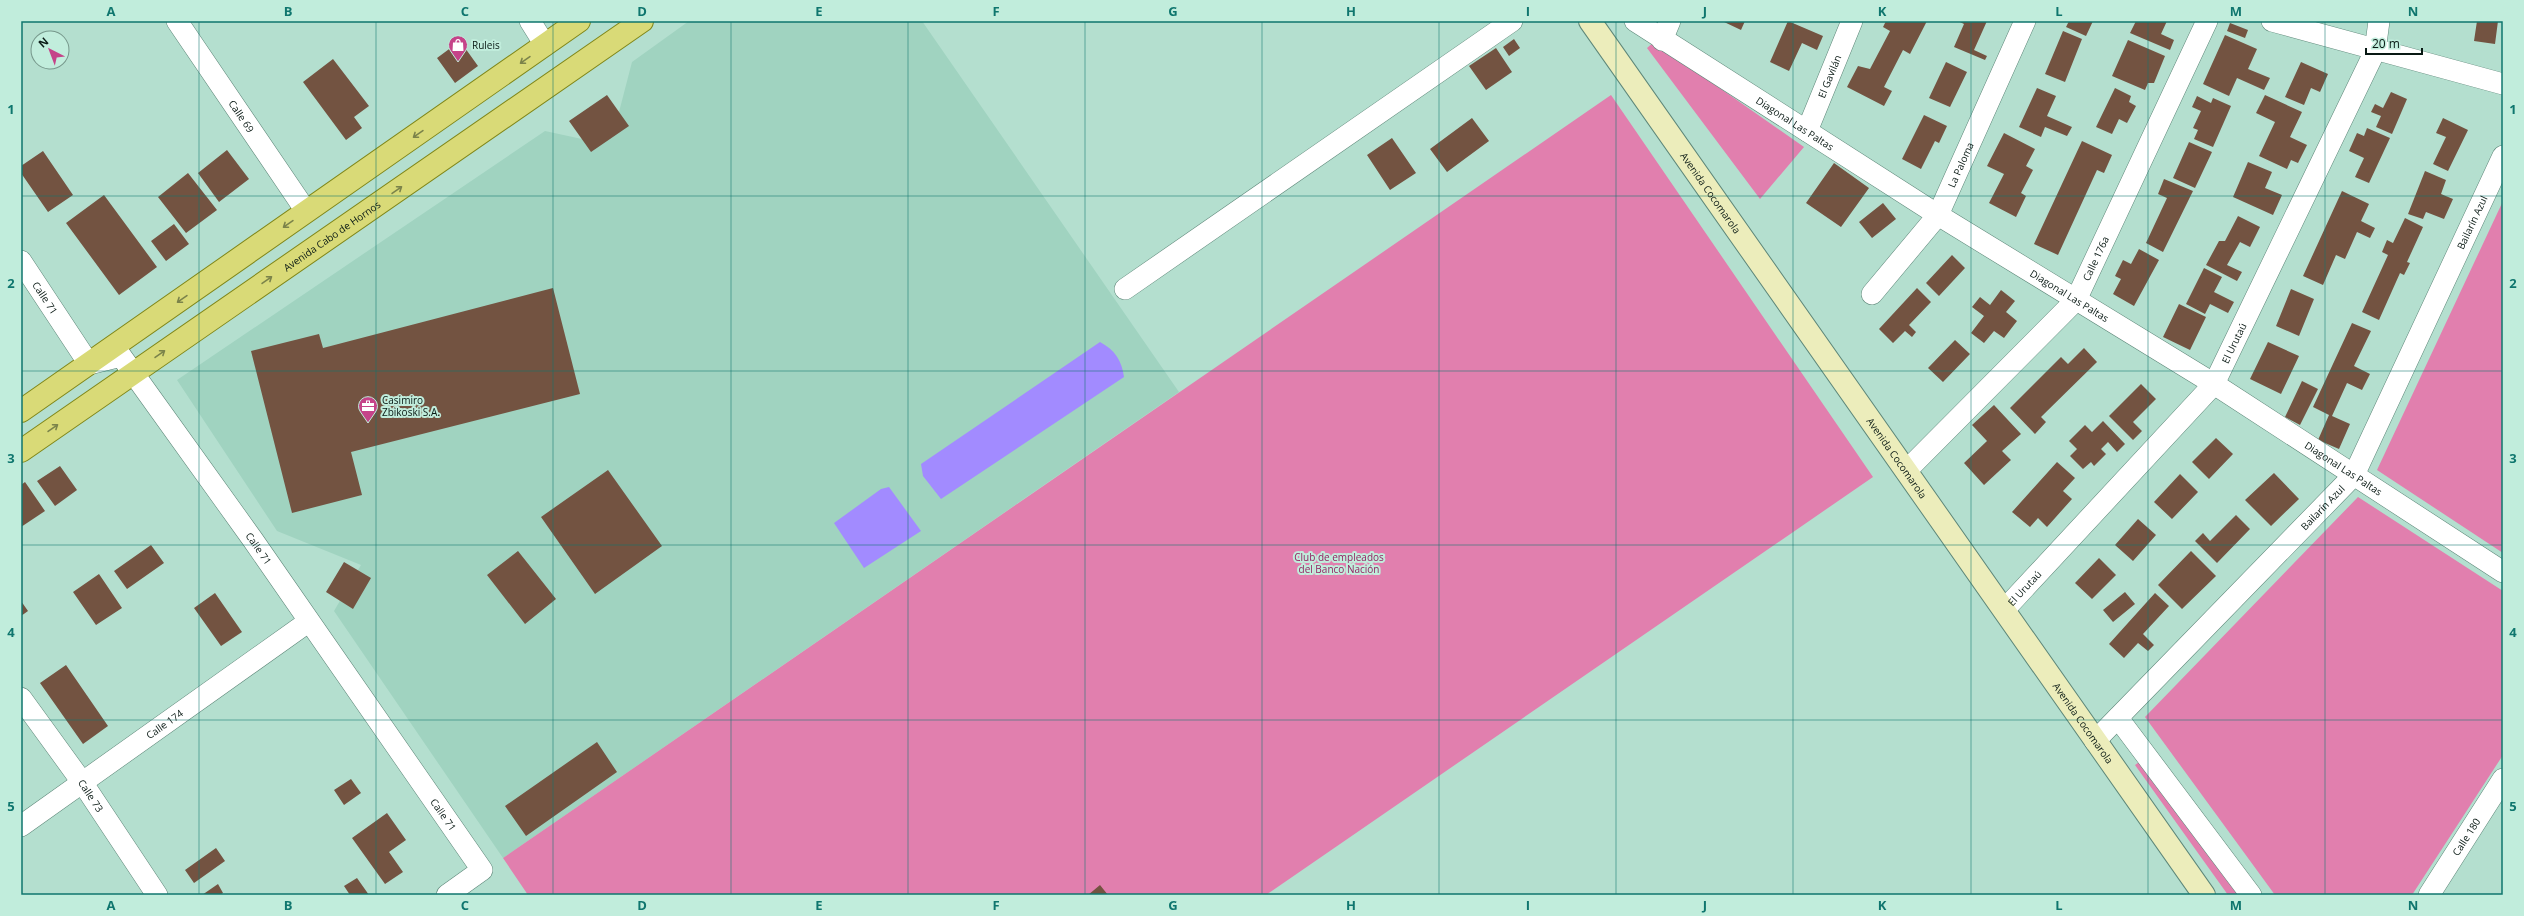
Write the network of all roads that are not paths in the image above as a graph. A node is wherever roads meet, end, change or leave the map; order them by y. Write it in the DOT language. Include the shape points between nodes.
graph roads {
  1 [pos="177,21"];
  2 [pos="530,21"];
  3 [pos="579,21"];
  4 [pos="642,21"];
  5 [pos="1512,21"];
  6 [pos="1590,21"];
  7 [pos="1635,21"];
  8 [pos="1670,21"];
  9 [pos="1852,21"];
  10 [pos="2026,21"];
  11 [pos="2207,21"];
  12 [pos="2272,21"];
  13 [pos="2379,21"];
  14 [pos="1662,40"];
  15 [pos="545,44"];
  16 [pos="2375,51"];
  17 [pos="2503,84"];
  18 [pos="1807,131"];
  19 [pos="2503,156"];
  20 [pos="306,211"];
  21 [pos="1938,215"];
  22 [pos="21,261"];
  23 [pos="1125,289"];
  24 [pos="1872,294"];
  25 [pos="2076,300"];
  26 [pos="89,364"];
  27 [pos="132,373"];
  28 [pos="2214,384"];
  29 [pos="21,411"];
  30 [pos="21,451"];
  31 [pos="1906,471"];
  32 [pos="2354,475"];
  33 [pos="2503,572"];
  34 [pos="2004,610"];
  35 [pos="308,622"];
  36 [pos="21,698"];
  37 [pos="2118,718"];
  38 [pos="2096,741"];
  39 [pos="2503,778"];
  40 [pos="82,782"];
  41 [pos="21,826"];
  42 [pos="157,895"];
  43 [pos="447,895"];
  44 [pos="2204,895"];
  45 [pos="2252,895"];
  46 [pos="2429,895"];
  1 -- 20 [label="street, Calle 69"];
  2 -- 15 [label="street"];
  3 -- 15 [label="main road"];
  27 -- 4 [label="main road, Avenida Cabo de Hornos, one-way"];
  5 -- 23 [label="street"];
  6 -- 31 [label="main road, Avenida Cocomarola"];
  7 -- 14 [label="street, Diagonal Las Paltas"];
  8 -- 14 [label="street"];
  9 -- 18 [label="street, El Gavilán"];
  10 -- 21 [label="street, La Paloma"];
  11 -- 25 [label="street, Calle 176a"];
  12 -- 16 [label="street"];
  13 -- 16 [label="street, El Urutaú"];
  14 -- 18 [label="street, Diagonal Las Paltas"];
  15 -- 20 [label="main road, one-way"];
  16 -- 17 [label="street"];
  16 -- 28 [label="street, El Urutaú"];
  18 -- 21 [label="street, Diagonal Las Paltas"];
  19 -- 32 [label="street, Bailarín Azul"];
  20 -- 26 [label="main road, one-way"];
  21 -- 24 [label="street, La Paloma"];
  21 -- 25 [label="street, Diagonal Las Paltas"];
  22 -- 26 [label="street, Calle 71"];
  25 -- 28 [label="street, Diagonal Las Paltas"];
  25 -- 31 [label="street, Calle 176a"];
  26 -- 27 [label="street, Calle 71" via="121,356"];
  26 -- 29 [label="main road"];
  30 -- 27 [label="main road, Avenida Cabo de Hornos, one-way"];
  27 -- 35 [label="street, Calle 71"];
  28 -- 32 [label="street, Diagonal Las Paltas"];
  28 -- 34 [label="street, El Urutaú"];
  31 -- 34 [label="main road, Avenida Cocomarola"];
  32 -- 33 [label="street, Diagonal Las Paltas"];
  32 -- 37 [label="street, Bailarín Azul"];
  34 -- 38 [label="main road, Avenida Cocomarola"];
  35 -- 40 [label="street, Calle 174"];
  35 -- 43 [label="street, Calle 71" via="482,870"];
  36 -- 40 [label="street, Calle 73"];
  37 -- 38 [label="street, Bailarín Azul"];
  37 -- 45 [label="street"];
  38 -- 44 [label="main road, Avenida Cocomarola"];
  39 -- 46 [label="street, Calle 180"];
  40 -- 41 [label="street, Calle 174"];
  40 -- 42 [label="street, Calle 73"];
}
